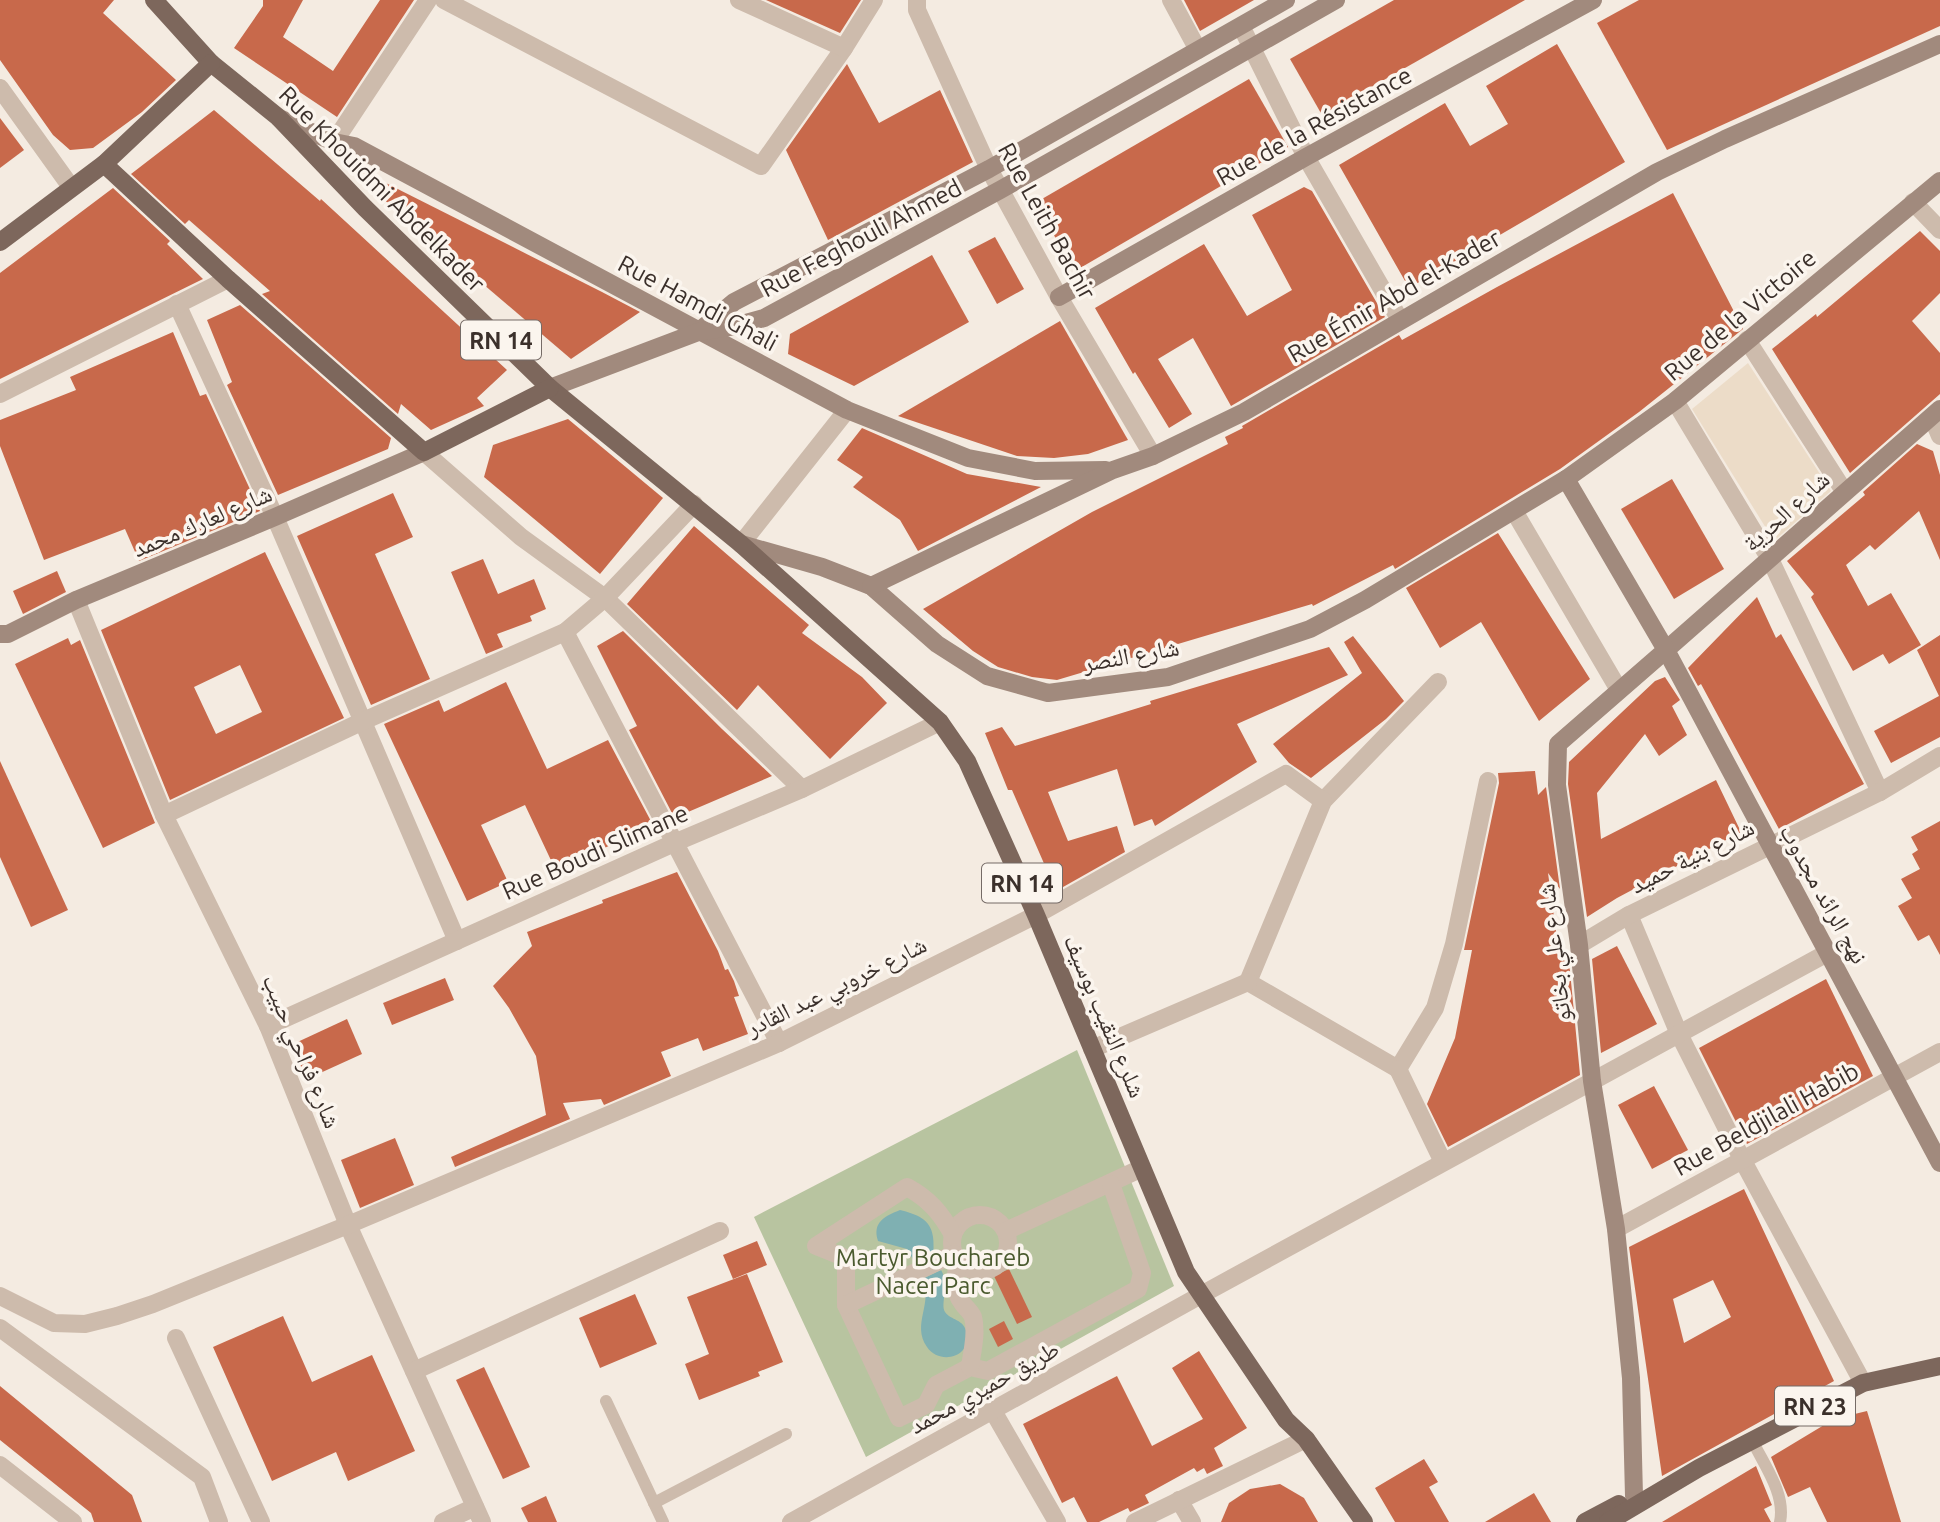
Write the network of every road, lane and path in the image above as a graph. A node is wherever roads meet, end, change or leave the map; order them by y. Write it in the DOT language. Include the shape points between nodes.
graph roads {
  1 [pos="428,0"];
  2 [pos="444,0"];
  3 [pos="740,0"];
  4 [pos="874,0"];
  5 [pos="917,0"];
  6 [pos="1171,0"];
  7 [pos="1286,0"];
  8 [pos="1336,0"];
  9 [pos="1593,0"];
  10 [pos="161,2"];
  11 [pos="1241,26"];
  12 [pos="1940,44"];
  13 [pos="844,48"];
  14 [pos="1254,48"];
  15 [pos="1198,50"];
  16 [pos="211,63"];
  17 [pos="0,89"];
  18 [pos="278,117"];
  19 [pos="334,142"];
  20 [pos="1306,156"];
  21 [pos="104,164"];
  22 [pos="989,169"];
  23 [pos="1940,181"];
  24 [pos="71,187"];
  25 [pos="1000,190"];
  26 [pos="1913,202"];
  27 [pos="1940,230"];
  28 [pos="0,242"];
  29 [pos="229,279"];
  30 [pos="1059,297"];
  31 [pos="177,304"];
  32 [pos="1400,320"];
  33 [pos="698,332"];
  34 [pos="1747,340"];
  35 [pos="550,388"];
  36 [pos="0,394"];
  37 [pos="1675,401"];
  38 [pos="847,410"];
  39 [pos="1936,413"];
  40 [pos="1940,436"];
  41 [pos="424,452"];
  42 [pos="1153,456"];
  43 [pos="1113,470"];
  44 [pos="1566,479"];
  45 [pos="1844,491"];
  46 [pos="694,504"];
  47 [pos="1514,510"];
  48 [pos="275,517"];
  49 [pos="741,544"];
  50 [pos="1770,558"];
  51 [pos="871,586"];
  52 [pos="605,598"];
  53 [pos="76,600"];
  54 [pos="565,632"];
  55 [pos="0,634"];
  56 [pos="1666,650"];
  57 [pos="1438,682"];
  58 [pos="1619,690"];
  59 [pos="361,722"];
  60 [pos="940,722"];
  61 [pos="1940,756"];
  62 [pos="1488,781"];
  63 [pos="802,789"];
  64 [pos="1880,792"];
  65 [pos="1323,801"];
  66 [pos="164,815"];
  67 [pos="674,843"];
  68 [pos="1768,845"];
  69 [pos="1036,915"];
  70 [pos="1629,915"];
  71 [pos="457,941"];
  72 [pos="1579,945"];
  73 [pos="1829,952"];
  74 [pos="1248,982"];
  75 [pos="268,1027"];
  76 [pos="1679,1034"];
  77 [pos="779,1043"];
  78 [pos="1093,1049"];
  79 [pos="1940,1052"];
  80 [pos="1398,1069"];
  81 [pos="1895,1076"];
  82 [pos="1592,1081"];
  83 [pos="1742,1161"];
  84 [pos="1443,1162"];
  85 [pos="1940,1163"];
  86 [pos="1142,1168"];
  87 [pos="1111,1184"];
  88 [pos="348,1225"];
  89 [pos="949,1227"];
  90 [pos="1616,1228"];
  91 [pos="720,1231"];
  92 [pos="1006,1231"];
  93 [pos="953,1258"];
  94 [pos="1201,1295"];
  95 [pos="0,1296"];
  96 [pos="846,1305"];
  97 [pos="0,1328"];
  98 [pos="176,1338"];
  99 [pos="1940,1366"];
  100 [pos="970,1367"];
  101 [pos="414,1371"];
  102 [pos="1863,1383"];
  103 [pos="606,1401"];
  104 [pos="993,1411"];
  105 [pos="786,1434"];
  106 [pos="1306,1439"];
  107 [pos="1752,1440"];
  108 [pos="0,1465"];
  109 [pos="1699,1468"];
  110 [pos="1634,1496"];
  111 [pos="1179,1500"];
  112 [pos="654,1503"];
  113 [pos="478,1517"];
  114 [pos="1361,1519"];
  115 [pos="73,1522"];
  116 [pos="219,1522"];
  117 [pos="261,1522"];
  118 [pos="443,1522"];
  119 [pos="663,1522"];
  120 [pos="791,1522"];
  121 [pos="1057,1522"];
  122 [pos="1135,1522"];
  123 [pos="1192,1522"];
  124 [pos="1585,1522"];
  125 [pos="1608,1522"];
  126 [pos="1627,1522"];
  127 [pos="1780,1522"];
  1 -- 19 [label="street"];
  2 -- 13 [label="street" via="761,166"];
  3 -- 13 [label="street"];
  4 -- 13 [label="street"];
  5 -- 22 [label="street, Rue Leith Bachir"];
  6 -- 15 [label="street"];
  7 -- 11 [label="street, Rue Feghouli Ahmed"];
  8 -- 14 [label="street, Rue Feghouli Ahmed"];
  9 -- 20 [label="street, Rue de la Résistance"];
  10 -- 16 [label="main road, Rue Khouidmi Abdelkader / RN 14"];
  11 -- 14 [label="street"];
  11 -- 15 [label="street, Rue Feghouli Ahmed"];
  12 -- 32 [label="street, Rue Émir Abd el-Kader" via="1657,172"];
  14 -- 20 [label="street"];
  14 -- 25 [label="street, Rue Feghouli Ahmed"];
  15 -- 22 [label="street, Rue Feghouli Ahmed"];
  16 -- 18 [label="main road, Rue Khouidmi Abdelkader / RN 14"];
  16 -- 21 [label="main road"];
  17 -- 24 [label="street"];
  18 -- 19 [label="street, Rue Hamdi Ghali"];
  18 -- 35 [label="main road, Rue Khouidmi Abdelkader / RN 14"];
  19 -- 33 [label="street, Rue Hamdi Ghali" via="354,146"];
  20 -- 30 [label="street, Rue de la Résistance"];
  20 -- 32 [label="street"];
  21 -- 24 [label="main road"];
  21 -- 29 [label="main road"];
  22 -- 25 [label="street, Rue Leith Bachir"];
  22 -- 33 [label="street, Rue Feghouli Ahmed" via="734,302"];
  23 -- 26 [label="street, Rue de la Victoire"];
  24 -- 28 [label="main road"];
  25 -- 30 [label="street, Rue Leith Bachir"];
  25 -- 33 [label="street, Rue Feghouli Ahmed" via="764,318"];
  26 -- 27 [label="street"];
  26 -- 34 [label="street, Rue de la Victoire"];
  29 -- 31 [label="street"];
  29 -- 41 [label="main road"];
  30 -- 42 [label="street, Rue Leith Bachir"];
  31 -- 36 [label="street"];
  31 -- 48 [label="street"];
  32 -- 42 [label="street, Rue Émir Abd el-Kader" via="1244,412"];
  33 -- 35 [label="street"];
  33 -- 38 [label="street, Rue Hamdi Ghali"];
  34 -- 37 [label="street, Rue de la Victoire"];
  34 -- 45 [label="street"];
  35 -- 41 [label="main road"];
  35 -- 46 [label="main road, Rue Khouidmi Abdelkader / RN 14"];
  37 -- 44 [label="street, Rue de la Victoire"];
  37 -- 50 [label="street"];
  38 -- 43 [label="street, Rue Hamdi Ghali" via="968,458 1035,471"];
  38 -- 49 [label="street"];
  39 -- 40 [label="street"];
  39 -- 45 [label="street, شارع الحرية"];
  41 -- 48 [label="street, شارع لعارك محمد"];
  41 -- 52 [label="street" via="521,537"];
  42 -- 43 [label="street, Rue Émir Abd el-Kader"];
  43 -- 51 [label="street, Rue Émir Abd el-Kader"];
  44 -- 47 [label="street, شارع النصر"];
  44 -- 56 [label="street"];
  45 -- 50 [label="street, شارع الحرية"];
  46 -- 49 [label="main road, Rue Khouidmi Abdelkader / RN 14"];
  46 -- 52 [label="street"];
  47 -- 51 [label="street, شارع النصر" via="1310,629 1167,677 1048,693 987,676 937,644"];
  47 -- 58 [label="street"];
  48 -- 53 [label="street, شارع لعارك محمد"];
  48 -- 59 [label="street"];
  49 -- 51 [label="street, شارع النصر"];
  49 -- 60 [label="main road, شلرع النقيب بوسيف / RN 14"];
  50 -- 56 [label="street, شارع الحرية"];
  50 -- 64 [label="street"];
  52 -- 54 [label="street"];
  52 -- 63 [label="street"];
  53 -- 55 [label="street, شارع لعارك محمد"];
  53 -- 66 [label="street, شارع فراحي حبيب"];
  54 -- 59 [label="street"];
  54 -- 67 [label="street"];
  56 -- 58 [label="street, شارع علي بخاتو"];
  56 -- 68 [label="street, نهج الرائد مجدوب"];
  57 -- 65 [label="street"];
  58 -- 72 [label="street, شارع علي بخاتو" via="1558,744 1557,785"];
  59 -- 66 [label="street"];
  59 -- 71 [label="street"];
  60 -- 63 [label="street, Rue Boudi Slimane"];
  60 -- 69 [label="main road, شلرع النقيب بوسيف / RN 14" via="967,761"];
  61 -- 64 [label="street, شارع بنية حميد"];
  62 -- 80 [label="street" via="1454,944 1435,1007"];
  63 -- 67 [label="street, Rue Boudi Slimane"];
  64 -- 68 [label="street, شارع بنية حميد"];
  65 -- 69 [label="street, شارع خروبي عبد القادر" via="1286,774"];
  65 -- 74 [label="street"];
  66 -- 75 [label="street, شارع فراحي حبيب"];
  67 -- 71 [label="street, Rue Boudi Slimane"];
  67 -- 77 [label="street"];
  68 -- 70 [label="street, شارع بنية حميد"];
  68 -- 73 [label="street, نهج الرائد مجدوب"];
  69 -- 77 [label="street, شارع خروبي عبد القادر"];
  69 -- 78 [label="main road, شلرع النقيب بوسيف / RN 14"];
  70 -- 72 [label="street, شارع بنية حميد"];
  70 -- 76 [label="street"];
  71 -- 75 [label="street, Rue Boudi Slimane"];
  72 -- 82 [label="street, شارع علي بخاتو"];
  73 -- 76 [label="street, طريق حميري محمد"];
  73 -- 81 [label="street, نهج الرائد مجدوب"];
  74 -- 78 [label="street"];
  74 -- 80 [label="street"];
  75 -- 88 [label="street, شارع فراحي حبيب"];
  76 -- 82 [label="street, طريق حميري محمد"];
  76 -- 83 [label="street"];
  77 -- 88 [label="street, شارع خروبي عبد القادر"];
  78 -- 86 [label="main road, شلرع النقيب بوسيف / RN 14"];
  79 -- 81 [label="street, Rue Beldjilali Habib"];
  80 -- 84 [label="street"];
  81 -- 83 [label="street, Rue Beldjilali Habib"];
  81 -- 85 [label="street, نهج الرائد مجدوب"];
  82 -- 84 [label="street, طريق حميري محمد"];
  82 -- 90 [label="street, شارع علي بخاتو"];
  83 -- 90 [label="street, Rue Beldjilali Habib"];
  83 -- 102 [label="street"];
  84 -- 94 [label="street, طريق حميري محمد"];
  86 -- 87 [label="street"];
  86 -- 94 [label="main road, شلرع النقيب بوسيف / RN 14" via="1186,1272"];
  87 -- 92 [label="street"];
  87 -- 100 [label="street" via="1142,1273 1138,1289 988,1371"];
  88 -- 95 [label="street, شارع خروبي عبد القادر" via="153,1304 85,1324 54,1323"];
  88 -- 101 [label="street, شارع فراحي حبيب"];
  89 -- 92 [label="street" via="973,1215 992,1217"];
  89 -- 93 [label="street"];
  89 -- 96 [label="street" via="926,1198 907,1187 816,1246 841,1256 846,1267"];
  90 -- 110 [label="street, شارع علي بخاتو" via="1630,1378"];
  91 -- 101 [label="street"];
  92 -- 93 [label="street" via="1007,1250 996,1266 977,1270"];
  93 -- 96 [label="street"];
  93 -- 100 [label="street" via="955,1288 972,1316"];
  94 -- 104 [label="street, طريق حميري محمد"];
  94 -- 106 [label="main road, شلرع النقيب بوسيف / RN 14" via="1286,1420"];
  96 -- 100 [label="street" via="899,1418 926,1405 936,1385"];
  97 -- 116 [label="street" via="202,1478"];
  98 -- 117 [label="street"];
  99 -- 102 [label="main road, RN 23"];
  101 -- 113 [label="street, شارع فراحي حبيب"];
  102 -- 107 [label="main road, RN 23"];
  103 -- 112 [label="lane"];
  104 -- 120 [label="street, طريق حميري محمد"];
  104 -- 121 [label="street"];
  105 -- 112 [label="lane"];
  106 -- 111 [label="street"];
  106 -- 114 [label="main road, شلرع النقيب بوسيف / RN 14"];
  107 -- 109 [label="main road, RN 23"];
  107 -- 127 [label="lane" via="1780,1496"];
  108 -- 115 [label="street"];
  109 -- 110 [label="main road"];
  109 -- 125 [label="main road, RN 23"];
  109 -- 126 [label="main road"];
  110 -- 124 [label="main road"];
  111 -- 122 [label="street"];
  111 -- 123 [label="street"];
  112 -- 119 [label="lane"];
  113 -- 118 [label="street"];
}
